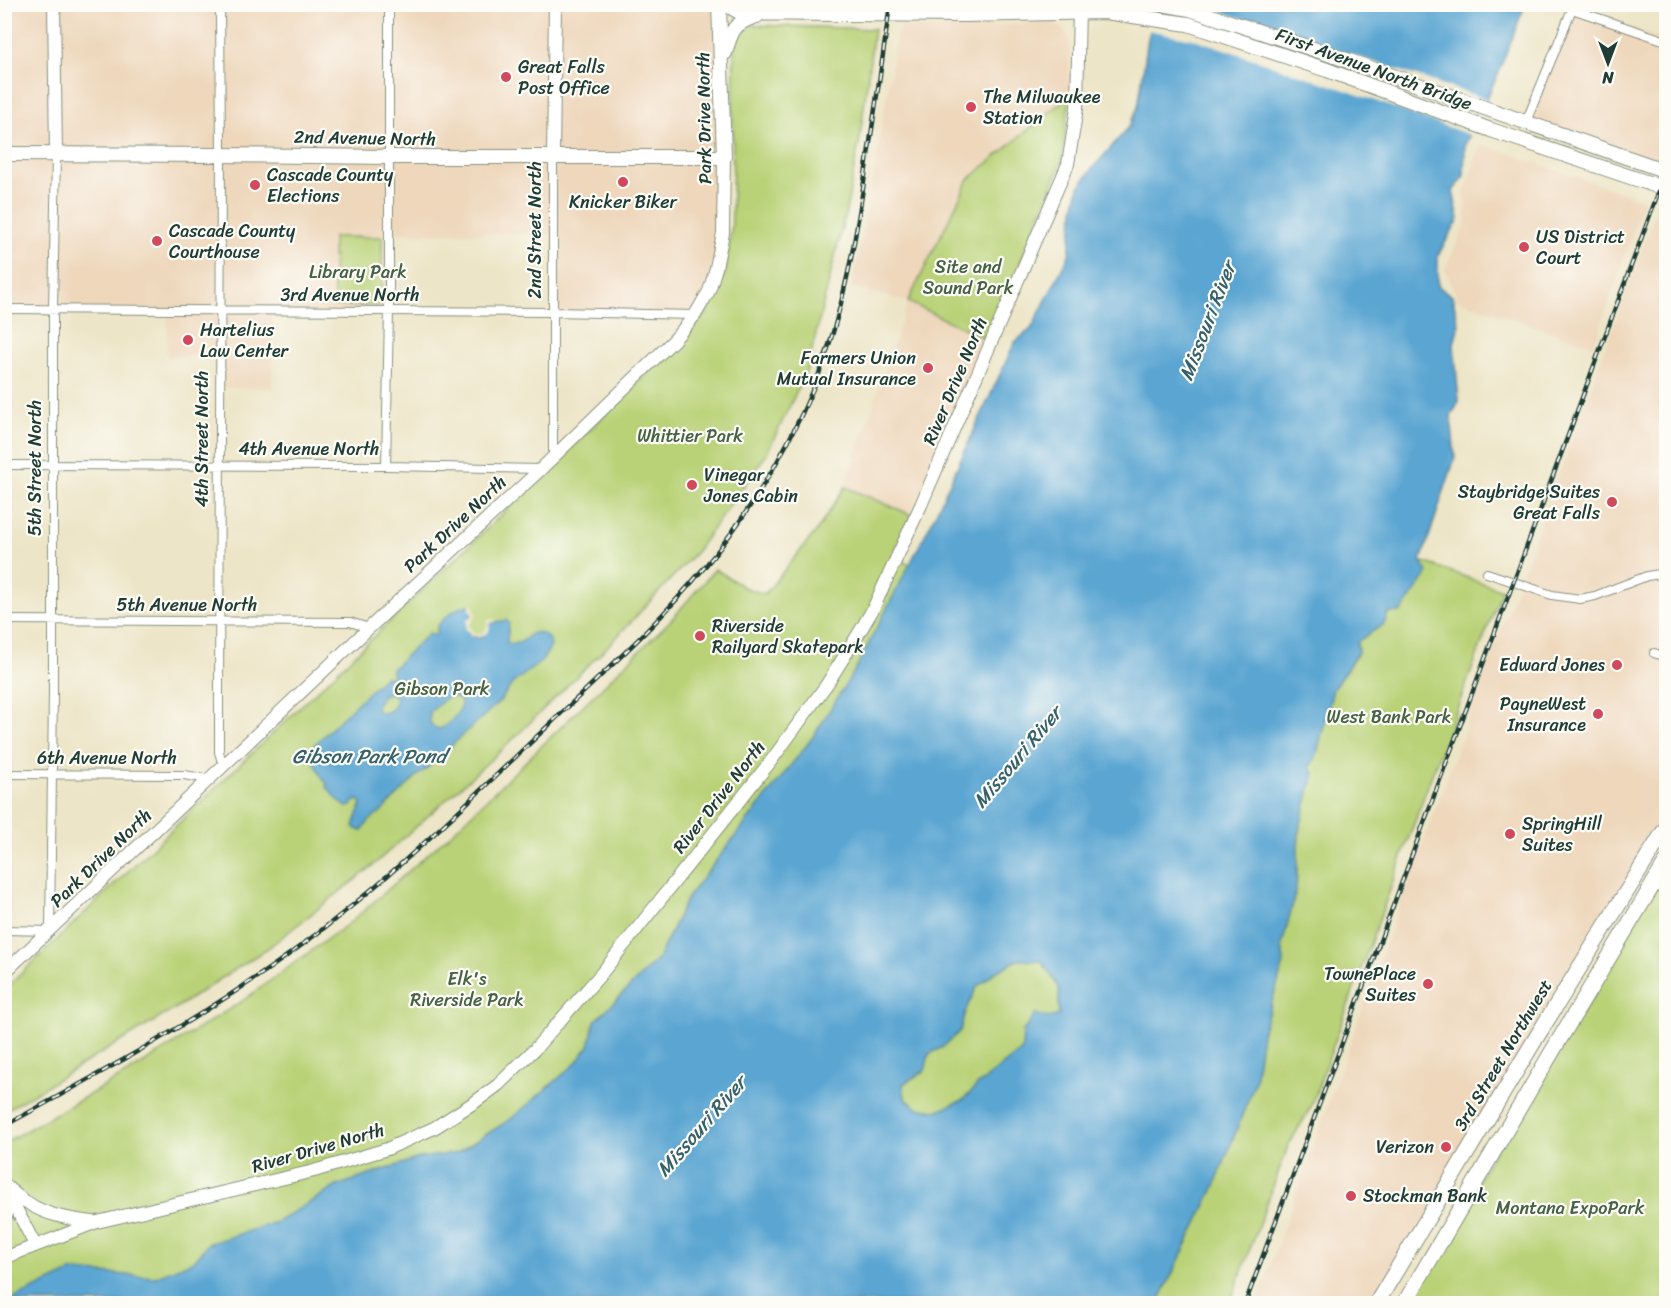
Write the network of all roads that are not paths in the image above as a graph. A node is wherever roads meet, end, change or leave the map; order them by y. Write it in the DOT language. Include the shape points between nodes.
graph roads {
  1 [pos="54,4"];
  2 [pos="220,4"];
  3 [pos="389,4"];
  4 [pos="555,4"];
  5 [pos="719,4"];
  6 [pos="725,4"];
  7 [pos="1162,4"];
  8 [pos="1573,7"];
  9 [pos="1079,8"];
  10 [pos="764,13"];
  11 [pos="1666,41"];
  12 [pos="722,64"];
  13 [pos="1526,122"];
  14 [pos="4,154"];
  15 [pos="56,155"];
  16 [pos="221,155"];
  17 [pos="389,157"];
  18 [pos="553,157"];
  19 [pos="724,157"];
  20 [pos="1666,171"];
  21 [pos="1666,189"];
  22 [pos="4,309"];
  23 [pos="53,309"];
  24 [pos="219,311"];
  25 [pos="389,311"];
  26 [pos="553,312"];
  27 [pos="695,315"];
  28 [pos="553,456"];
  29 [pos="4,465"];
  30 [pos="52,466"];
  31 [pos="219,466"];
  32 [pos="386,466"];
  33 [pos="541,469"];
  34 [pos="1487,573"];
  35 [pos="1666,573"];
  36 [pos="4,620"];
  37 [pos="52,620"];
  38 [pos="219,622"];
  39 [pos="369,628"];
  40 [pos="1654,653"];
  41 [pos="1666,657"];
  42 [pos="223,765"];
  43 [pos="4,774"];
  44 [pos="52,774"];
  45 [pos="209,779"];
  46 [pos="1666,828"];
  47 [pos="1666,864"];
  48 [pos="4,930"];
  49 [pos="50,931"];
  50 [pos="4,973"];
  51 [pos="4,1185"];
  52 [pos="97,1222"];
  53 [pos="4,1223"];
  54 [pos="35,1245"];
  55 [pos="4,1258"];
  56 [pos="1376,1304"];
  57 [pos="1404,1304"];
  1 -- 15 [label="main road, 5th Street North"];
  2 -- 16 [label="street, 4th Street North"];
  3 -- 17 [label="street"];
  4 -- 18 [label="main road, 2nd Street North"];
  5 -- 12 [label="main road, Park Drive North"];
  6 -- 10 [label="main road, First Avenue North Bridge" via="741,13"];
  7 -- 13 [label="main road, First Avenue North Bridge" via="1190,9"];
  8 -- 11 [label="street"];
  8 -- 13 [label="street"];
  9 -- 10 [label="main road, First Avenue North Bridge" via="964,15"];
  9 -- 21 [label="main road, First Avenue North Bridge" via="1188,24"];
  9 -- 52 [label="main road, River Drive North" via="1077,108 1068,164 926,496 873,609 827,684 771,761 601,974 498,1085 425,1132 336,1165"];
  10 -- 12 [label="main road" via="742,20 730,33"];
  12 -- 19 [label="main road, Park Drive North"];
  13 -- 20 [label="main road, First Avenue North Bridge"];
  14 -- 15 [label="main road, 2nd Avenue North"];
  15 -- 16 [label="main road, 2nd Avenue North"];
  15 -- 23 [label="street, 5th Street North"];
  16 -- 17 [label="main road, 2nd Avenue North"];
  16 -- 24 [label="street, 4th Street North"];
  17 -- 18 [label="main road, 2nd Avenue North"];
  17 -- 25 [label="street"];
  18 -- 19 [label="main road, 2nd Avenue North"];
  18 -- 26 [label="street, 2nd Street North"];
  19 -- 27 [label="main road, Park Drive North" via="723,234 709,291"];
  22 -- 23 [label="street, 3rd Avenue North"];
  23 -- 24 [label="street, 3rd Avenue North"];
  23 -- 30 [label="street, 5th Street North"];
  24 -- 25 [label="street, 3rd Avenue North"];
  24 -- 31 [label="street, 4th Street North"];
  25 -- 26 [label="street, 3rd Avenue North"];
  25 -- 32 [label="street"];
  26 -- 27 [label="street, 3rd Avenue North"];
  26 -- 28 [label="street, 2nd Street North"];
  27 -- 28 [label="main road, Park Drive North"];
  28 -- 33 [label="main road, Park Drive North"];
  29 -- 30 [label="street, 4th Avenue North"];
  30 -- 31 [label="street, 4th Avenue North"];
  30 -- 37 [label="street, 5th Street North"];
  31 -- 32 [label="street, 4th Avenue North"];
  31 -- 38 [label="street, 4th Street North"];
  32 -- 33 [label="street, 4th Avenue North"];
  33 -- 39 [label="main road, Park Drive North"];
  34 -- 35 [label="street" via="1552,595 1580,599"];
  36 -- 37 [label="street, 5th Avenue North"];
  37 -- 38 [label="street, 5th Avenue North"];
  37 -- 44 [label="street, 5th Street North"];
  38 -- 39 [label="street, 5th Avenue North" via="350,622"];
  38 -- 42 [label="street, 4th Street North" via="219,752"];
  39 -- 42 [label="main road, Park Drive North"];
  40 -- 41 [label="street"];
  42 -- 45 [label="main road, Park Drive North"];
  43 -- 44 [label="street, 6th Avenue North"];
  44 -- 45 [label="street, 6th Avenue North" via="184,775"];
  44 -- 49 [label="street, 5th Street North"];
  45 -- 49 [label="main road, Park Drive North"];
  46 -- 56 [label="highway, 3rd Street Northwest"];
  47 -- 57 [label="highway"];
  48 -- 49 [label="street"];
  49 -- 50 [label="main road, Park Drive North"];
  51 -- 52 [label="main road" via="47,1213"];
  51 -- 53 [label="main road"];
  51 -- 54 [label="main road"];
  52 -- 54 [label="main road, River Drive North"];
  54 -- 55 [label="main road, River Drive North"];
}
